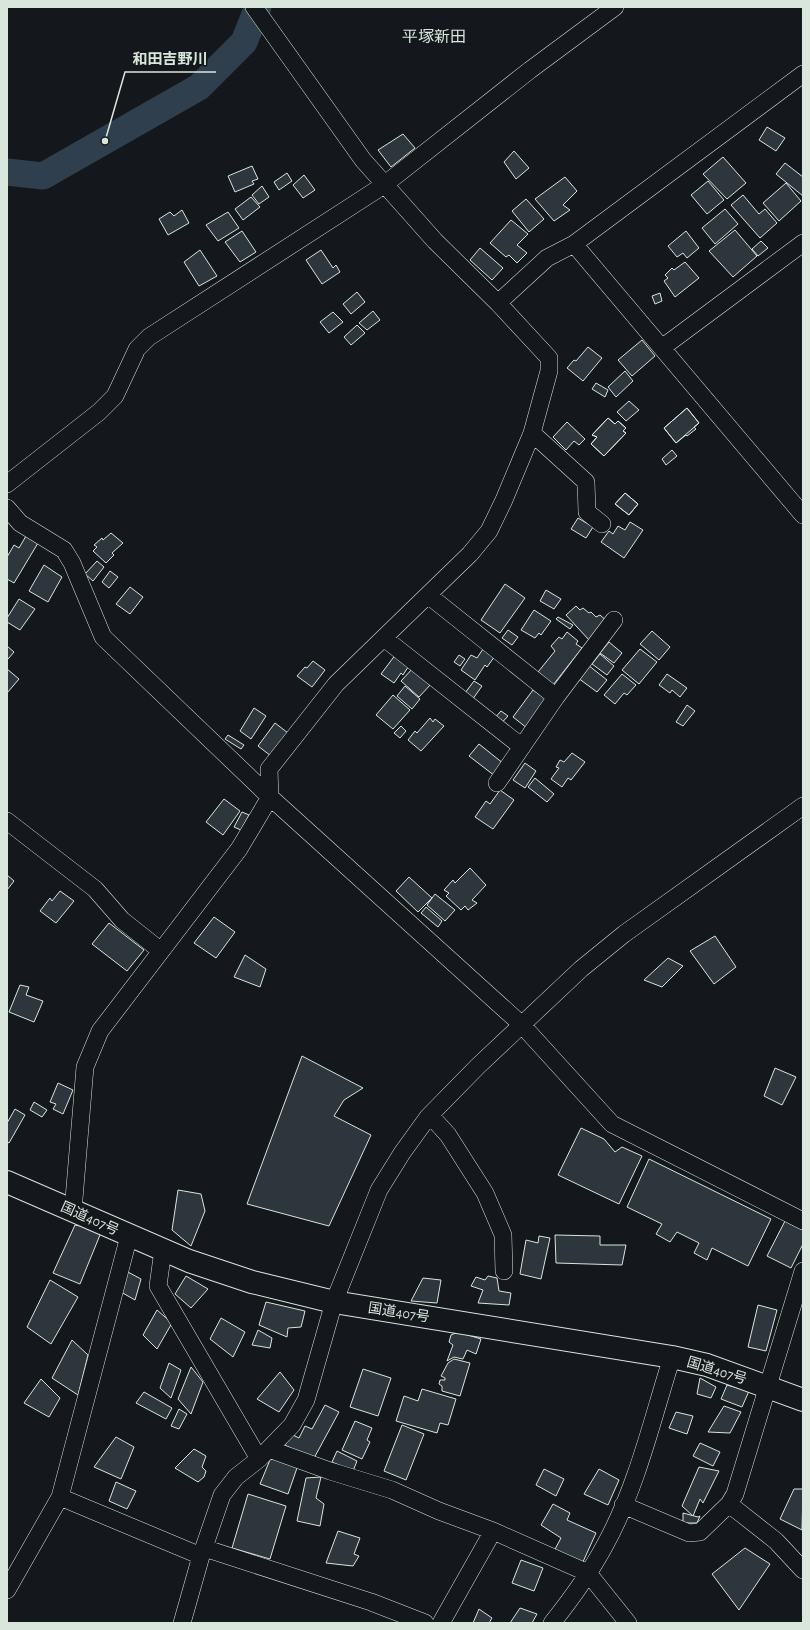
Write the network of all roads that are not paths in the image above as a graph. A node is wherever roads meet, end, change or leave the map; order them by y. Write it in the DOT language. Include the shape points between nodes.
graph roads {
  1 [pos="254,7"];
  2 [pos="615,7"];
  3 [pos="803,74"];
  4 [pos="384,185"];
  5 [pos="803,243"];
  6 [pos="574,244"];
  7 [pos="498,303"];
  8 [pos="663,347"];
  9 [pos="532,433"];
  10 [pos="7,484"];
  11 [pos="7,508"];
  12 [pos="802,511"];
  13 [pos="602,524"];
  14 [pos="428,595"];
  15 [pos="614,620"];
  16 [pos="384,638"];
  17 [pos="556,698"];
  18 [pos="522,747"];
  19 [pos="497,783"];
  20 [pos="270,797"];
  21 [pos="803,806"];
  22 [pos="7,821"];
  23 [pos="161,951"];
  24 [pos="522,1025"];
  25 [pos="430,1115"];
  26 [pos="7,1182"];
  27 [pos="73,1211"];
  28 [pos="803,1221"];
  29 [pos="129,1236"];
  30 [pos="164,1250"];
  31 [pos="504,1271"];
  32 [pos="803,1271"];
  33 [pos="334,1302"];
  34 [pos="672,1357"];
  35 [pos="768,1386"];
  36 [pos="803,1400"];
  37 [pos="264,1454"];
  38 [pos="60,1497"];
  39 [pos="729,1504"];
  40 [pos="624,1505"];
  41 [pos="493,1531"];
  42 [pos="202,1552"];
  43 [pos="803,1570"];
  44 [pos="588,1573"];
  45 [pos="7,1590"];
  46 [pos="182,1623"];
  47 [pos="426,1623"];
  48 [pos="441,1623"];
  49 [pos="552,1623"];
  50 [pos="628,1623"];
  1 -- 4 [label="street" via="363,160"];
  2 -- 4 [label="street"];
  3 -- 6 [label="street"];
  4 -- 7 [label="street" via="435,241"];
  4 -- 10 [label="street" via="149,337 137,349 115,396 99,412"];
  5 -- 8 [label="street"];
  6 -- 7 [label="street" via="547,258"];
  6 -- 8 [label="street"];
  7 -- 9 [label="street" via="549,358 549,371"];
  8 -- 12 [label="street"];
  9 -- 13 [label="street" via="586,482 587,512"];
  9 -- 14 [label="street" via="489,531 470,554"];
  11 -- 20 [label="street" via="20,523 64,550 103,637"];
  14 -- 16 [label="street"];
  14 -- 17 [label="street"];
  15 -- 17 [label="street"];
  16 -- 18 [label="street"];
  16 -- 20 [label="street" via="336,684 269,769"];
  17 -- 18 [label="street"];
  18 -- 19 [label="street"];
  20 -- 23 [label="street" via="239,849"];
  20 -- 24 [label="street"];
  21 -- 24 [label="street" via="624,934 581,969"];
  22 -- 23 [label="street" via="94,889 122,920"];
  23 -- 27 [label="street" via="100,1031 85,1067"];
  24 -- 25 [label="street"];
  24 -- 28 [label="street" via="612,1124"];
  25 -- 31 [label="street" via="448,1135 485,1193 503,1235"];
  25 -- 33 [label="street" via="379,1190"];
  26 -- 27 [label="highway, 国道407号"];
  27 -- 29 [label="highway, 国道407号"];
  29 -- 30 [label="highway, 国道407号"];
  29 -- 38 [label="street"];
  30 -- 33 [label="highway, 国道407号" via="252,1282"];
  30 -- 37 [label="street" via="158,1286"];
  32 -- 35 [label="street"];
  33 -- 34 [label="highway, 国道407号"];
  33 -- 37 [label="street" via="306,1400 292,1425"];
  34 -- 35 [label="highway, 国道407号" via="707,1365"];
  34 -- 40 [label="street"];
  35 -- 36 [label="highway, 国道407号"];
  35 -- 39 [label="street" via="735,1494"];
  37 -- 41 [label="street" via="392,1490"];
  37 -- 42 [label="street" via="236,1477 222,1495"];
  38 -- 42 [label="street"];
  38 -- 45 [label="street"];
  39 -- 40 [label="street" via="700,1532 690,1533"];
  39 -- 43 [label="street" via="776,1541"];
  40 -- 44 [label="street" via="606,1544"];
  41 -- 44 [label="street"];
  41 -- 48 [label="street"];
  42 -- 46 [label="street"];
  42 -- 47 [label="street" via="371,1602"];
  44 -- 49 [label="street"];
  44 -- 50 [label="street"];
}
